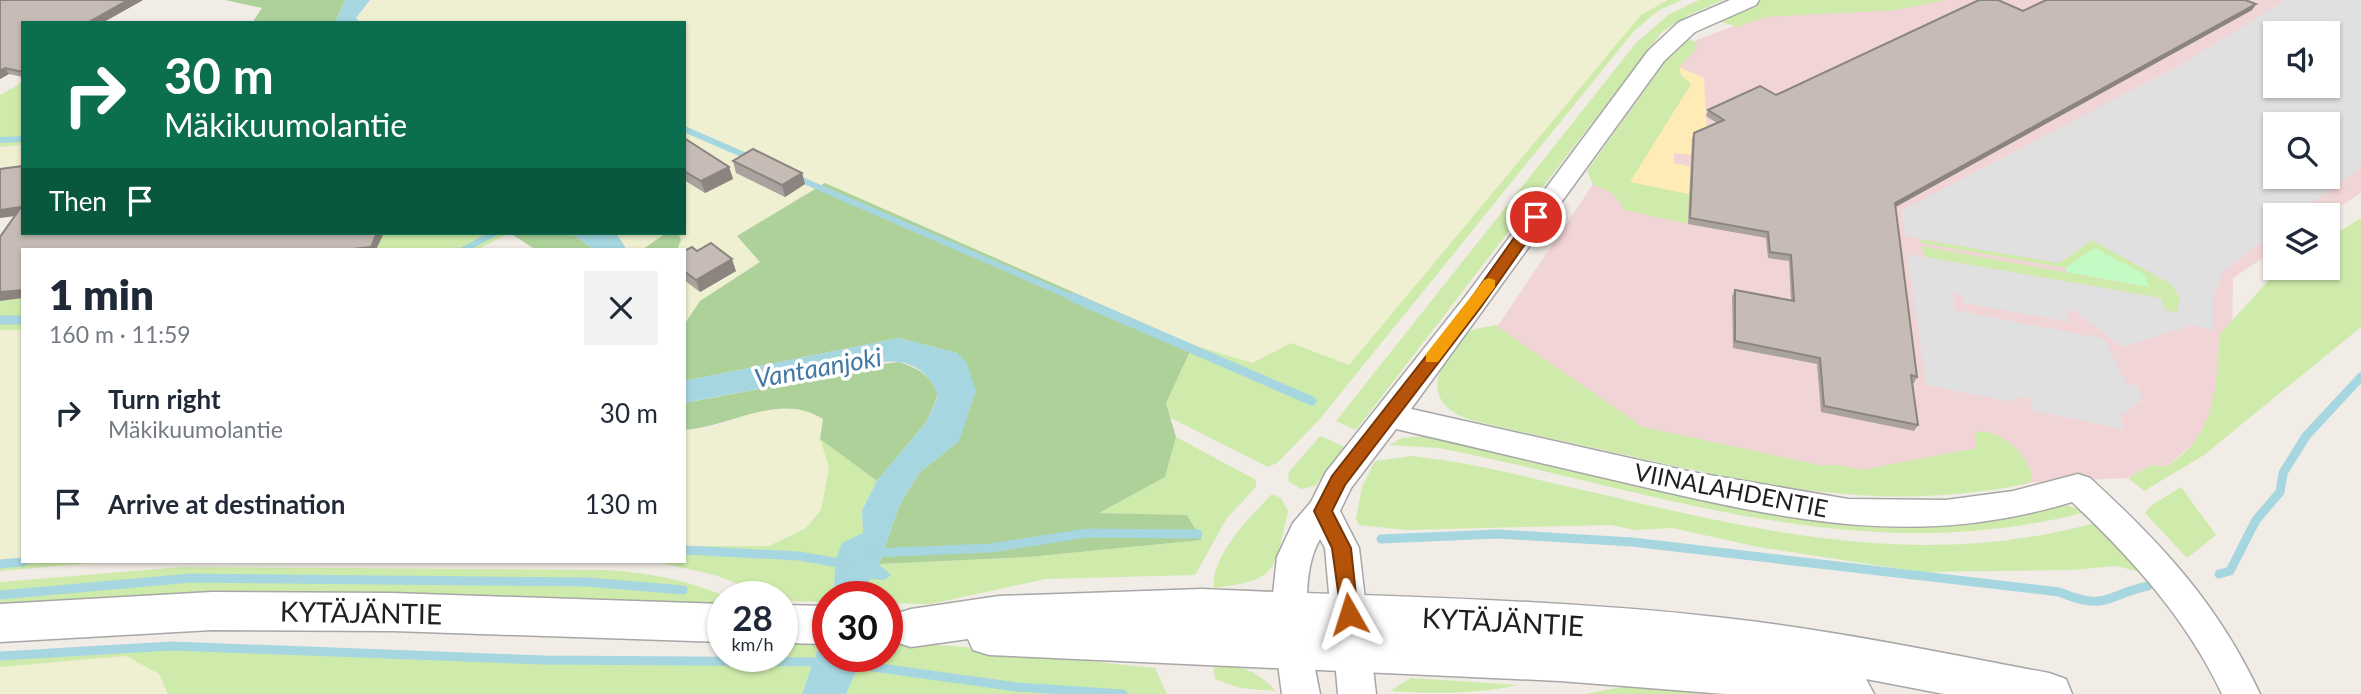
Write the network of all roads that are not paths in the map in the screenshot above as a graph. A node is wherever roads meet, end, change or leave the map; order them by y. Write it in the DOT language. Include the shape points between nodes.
graph roads {
  1 [pos="1748,0"];
  2 [pos="1387,415"];
  3 [pos="1323,511"];
  4 [pos="0,622"];
  5 [pos="707,622"];
  6 [pos="903,627"];
  7 [pos="1291,630"];
  8 [pos="1351,632"];
  9 [pos="1301,694"];
  10 [pos="1357,694"];
  11 [pos="1851,694"];
  12 [pos="2049,694"];
  13 [pos="2241,694"];
  1 -- 2 [label="street" via="1687,27 1656,57 1475,304"];
  2 -- 3 [label="street" via="1338,481"];
  2 -- 13 [label="street, VIINALAHDENTIE" via="1651,476 1846,513 1951,513 2024,503 2078,487 2155,560 2187,598"];
  3 -- 7 [label="street" via="1294,557"];
  3 -- 8 [label="street" via="1342,548"];
  4 -- 5 [label="street, KYTÄJÄNTIE" via="212,611"];
  6 -- 7 [label="street, KYTÄJÄNTIE" via="1018,638"];
  7 -- 8 [label="street, KYTÄJÄNTIE"];
  7 -- 9 [label="street"];
  8 -- 10 [label="street"];
  8 -- 11 [label="street, KYTÄJÄNTIE" via="1729,674"];
  8 -- 12 [label="street, KYTÄJÄNTIE" via="1581,626 1725,637"];
}
